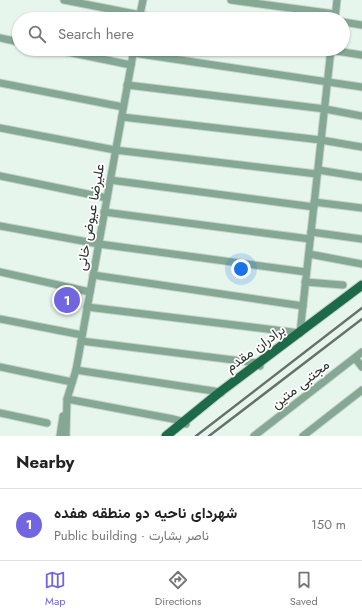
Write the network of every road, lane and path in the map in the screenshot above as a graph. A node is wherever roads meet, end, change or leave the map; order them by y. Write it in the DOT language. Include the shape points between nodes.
graph roads {
  1 [pos="64,0"];
  2 [pos="143,0"];
  3 [pos="231,0"];
  4 [pos="337,0"];
  5 [pos="77,1"];
  6 [pos="120,12"];
  7 [pos="141,12"];
  8 [pos="304,12"];
  9 [pos="336,12"];
  10 [pos="350,23"];
  11 [pos="362,25"];
  12 [pos="0,38"];
  13 [pos="12,41"];
  14 [pos="350,53"];
  15 [pos="362,55"];
  16 [pos="87,56"];
  17 [pos="132,56"];
  18 [pos="166,56"];
  19 [pos="330,56"];
  20 [pos="131,65"];
  21 [pos="328,81"];
  22 [pos="0,83"];
  23 [pos="127,85"];
  24 [pos="362,87"];
  25 [pos="123,107"];
  26 [pos="325,109"];
  27 [pos="362,116"];
  28 [pos="122,117"];
  29 [pos="0,128"];
  30 [pos="321,140"];
  31 [pos="362,147"];
  32 [pos="115,150"];
  33 [pos="318,172"];
  34 [pos="0,176"];
  35 [pos="362,177"];
  36 [pos="110,180"];
  37 [pos="107,198"];
  38 [pos="314,204"];
  39 [pos="362,208"];
  40 [pos="104,212"];
  41 [pos="0,226"];
  42 [pos="311,236"];
  43 [pos="362,239"];
  44 [pos="99,244"];
  45 [pos="309,254"];
  46 [pos="362,264"];
  47 [pos="0,272"];
  48 [pos="306,272"];
  49 [pos="93,275"];
  50 [pos="305,282"];
  51 [pos="343,285"];
  52 [pos="362,285"];
  53 [pos="362,290"];
  54 [pos="90,292"];
  55 [pos="303,306"];
  56 [pos="87,307"];
  57 [pos="0,319"];
  58 [pos="300,334"];
  59 [pos="82,338"];
  60 [pos="362,352"];
  61 [pos="355,358"];
  62 [pos="259,365"];
  63 [pos="0,367"];
  64 [pos="362,367"];
  65 [pos="76,370"];
  66 [pos="72,382"];
  67 [pos="362,390"];
  68 [pos="221,393"];
  69 [pos="67,399"];
  70 [pos="0,413"];
  71 [pos="47,423"];
  72 [pos="185,423"];
  73 [pos="60,436"];
  74 [pos="66,436"];
  75 [pos="166,436"];
  76 [pos="172,436"];
  77 [pos="254,436"];
  78 [pos="303,436"];
  1 -- 5 [label="street"];
  2 -- 7 [label="street"];
  3 -- 8 [label="street"];
  4 -- 9 [label="street"];
  5 -- 6 [label="street"];
  10 -- 11 [label="street"];
  12 -- 13 [label="street"];
  14 -- 15 [label="street"];
  16 -- 20 [label="street"];
  17 -- 20 [label="street, علیرضا عیوض خانی"];
  18 -- 21 [label="street"];
  19 -- 21 [label="street"];
  20 -- 23 [label="street, علیرضا عیوض خانی"];
  21 -- 24 [label="street"];
  21 -- 26 [label="street"];
  22 -- 25 [label="street"];
  23 -- 25 [label="street, علیرضا عیوض خانی"];
  23 -- 26 [label="street"];
  25 -- 28 [label="street, علیرضا عیوض خانی"];
  26 -- 27 [label="street"];
  26 -- 30 [label="street"];
  28 -- 30 [label="street"];
  28 -- 32 [label="street, علیرضا عیوض خانی"];
  29 -- 32 [label="street"];
  30 -- 31 [label="street"];
  30 -- 33 [label="street"];
  32 -- 33 [label="street"];
  32 -- 36 [label="street, علیرضا عیوض خانی"];
  33 -- 35 [label="street"];
  33 -- 38 [label="street"];
  34 -- 37 [label="street"];
  36 -- 37 [label="street, علیرضا عیوض خانی"];
  36 -- 38 [label="street"];
  37 -- 40 [label="street, علیرضا عیوض خانی"];
  38 -- 39 [label="street"];
  38 -- 42 [label="street"];
  40 -- 42 [label="street"];
  40 -- 44 [label="street, علیرضا عیوض خانی"];
  41 -- 44 [label="street"];
  42 -- 43 [label="street"];
  42 -- 45 [label="street"];
  44 -- 48 [label="street"];
  44 -- 49 [label="street, علیرضا عیوض خانی"];
  45 -- 46 [label="street"];
  45 -- 48 [label="street"];
  47 -- 54 [label="street"];
  48 -- 50 [label="street"];
  49 -- 54 [label="street, علیرضا عیوض خانی"];
  49 -- 55 [label="street"];
  50 -- 51 [label="street"];
  50 -- 55 [label="street"];
  52 -- 58 [label="main road, برادران مقدم"];
  53 -- 58 [label="main road, برادران مقدم"];
  54 -- 56 [label="street, علیرضا عیوض خانی"];
  55 -- 58 [label="street"];
  56 -- 58 [label="street"];
  56 -- 59 [label="street, علیرضا عیوض خانی"];
  57 -- 59 [label="street"];
  58 -- 62 [label="main road, برادران مقدم"];
  59 -- 62 [label="street"];
  59 -- 65 [label="street, علیرضا عیوض خانی"];
  60 -- 61 [label="street, مجتبی متین"];
  61 -- 64 [label="street"];
  61 -- 77 [label="street, مجتبی متین"];
  62 -- 68 [label="main road, برادران مقدم"];
  63 -- 66 [label="street"];
  65 -- 66 [label="street, علیرضا عیوض خانی"];
  65 -- 68 [label="street"];
  66 -- 69 [label="street, علیرضا عیوض خانی"];
  67 -- 78 [label="street"];
  68 -- 72 [label="main road, برادران مقدم"];
  69 -- 72 [label="street"];
  69 -- 73 [label="street"];
  69 -- 74 [label="street, علیرضا عیوض خانی"];
  70 -- 71 [label="street"];
  72 -- 75 [label="main road, برادران مقدم"];
  72 -- 76 [label="main road, برادران مقدم"];
}
